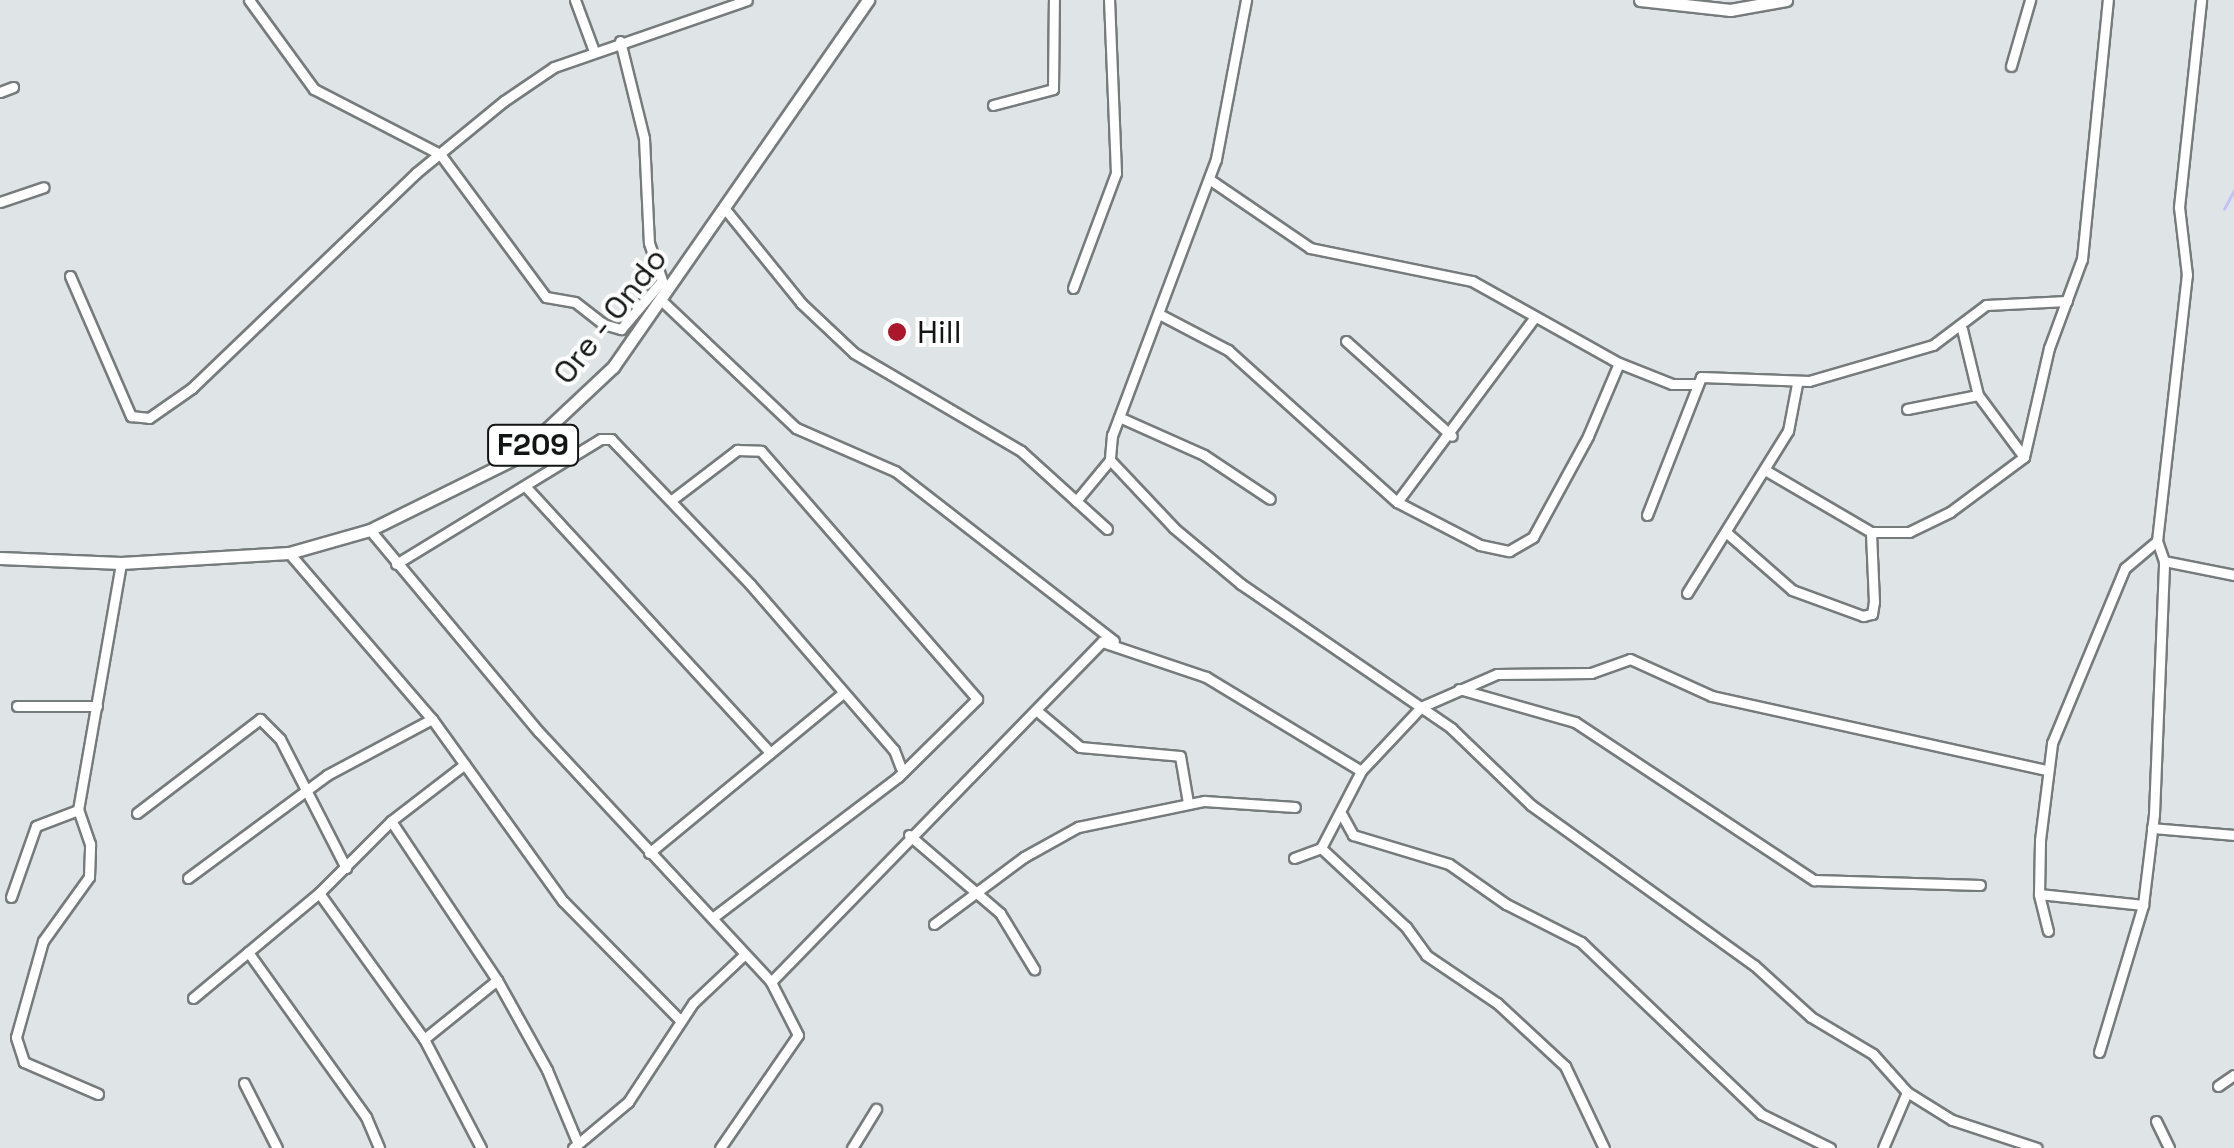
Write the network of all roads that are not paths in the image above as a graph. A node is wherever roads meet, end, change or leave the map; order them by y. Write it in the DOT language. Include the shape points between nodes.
graph roads {
  1 [pos="248,0"];
  2 [pos="575,0"];
  3 [pos="748,0"];
  4 [pos="868,0"];
  5 [pos="1054,0"];
  6 [pos="1109,0"];
  7 [pos="1246,0"];
  8 [pos="1786,0"];
  9 [pos="2030,0"];
  10 [pos="2108,0"];
  11 [pos="2201,0"];
  12 [pos="1647,1"];
  13 [pos="1709,5"];
  14 [pos="620,41"];
  15 [pos="594,50"];
  16 [pos="2011,66"];
  17 [pos="13,88"];
  18 [pos="0,92"];
  19 [pos="993,105"];
  20 [pos="440,154"];
  21 [pos="1210,179"];
  22 [pos="44,187"];
  23 [pos="0,202"];
  24 [pos="725,209"];
  25 [pos="70,276"];
  26 [pos="1073,288"];
  27 [pos="663,290"];
  28 [pos="2067,301"];
  29 [pos="1161,315"];
  30 [pos="1535,317"];
  31 [pos="1962,328"];
  32 [pos="1346,341"];
  33 [pos="1619,362"];
  34 [pos="1697,384"];
  35 [pos="1797,384"];
  36 [pos="1978,395"];
  37 [pos="1908,409"];
  38 [pos="1119,417"];
  39 [pos="1452,436"];
  40 [pos="2024,457"];
  41 [pos="1110,460"];
  42 [pos="1764,470"];
  43 [pos="525,486"];
  44 [pos="673,499"];
  45 [pos="1270,500"];
  46 [pos="1076,501"];
  47 [pos="1397,502"];
  48 [pos="1647,515"];
  49 [pos="1107,529"];
  50 [pos="370,530"];
  51 [pos="1870,532"];
  52 [pos="1727,533"];
  53 [pos="2157,541"];
  54 [pos="289,553"];
  55 [pos="0,558"];
  56 [pos="2164,561"];
  57 [pos="121,564"];
  58 [pos="396,564"];
  59 [pos="2234,575"];
  60 [pos="1687,593"];
  61 [pos="1114,641"];
  62 [pos="1459,689"];
  63 [pos="843,692"];
  64 [pos="17,706"];
  65 [pos="97,706"];
  66 [pos="1422,707"];
  67 [pos="1036,710"];
  68 [pos="432,719"];
  69 [pos="769,751"];
  70 [pos="465,764"];
  71 [pos="901,768"];
  72 [pos="2048,770"];
  73 [pos="1361,771"];
  74 [pos="306,794"];
  75 [pos="1188,803"];
  76 [pos="1295,807"];
  77 [pos="78,810"];
  78 [pos="138,814"];
  79 [pos="1342,815"];
  80 [pos="391,821"];
  81 [pos="2152,828"];
  82 [pos="2234,834"];
  83 [pos="909,835"];
  84 [pos="1321,848"];
  85 [pos="649,853"];
  86 [pos="1294,858"];
  87 [pos="346,868"];
  88 [pos="188,878"];
  89 [pos="1980,885"];
  90 [pos="976,889"];
  91 [pos="319,892"];
  92 [pos="2039,894"];
  93 [pos="12,898"];
  94 [pos="2142,904"];
  95 [pos="712,918"];
  96 [pos="934,924"];
  97 [pos="2048,931"];
  98 [pos="248,952"];
  99 [pos="745,954"];
  100 [pos="1034,969"];
  101 [pos="497,980"];
  102 [pos="771,982"];
  103 [pos="192,998"];
  104 [pos="680,1020"];
  105 [pos="424,1039"];
  106 [pos="2098,1052"];
  107 [pos="2232,1081"];
  108 [pos="244,1083"];
  109 [pos="2218,1086"];
  110 [pos="1907,1092"];
  111 [pos="98,1094"];
  112 [pos="876,1109"];
  113 [pos="2156,1121"];
  114 [pos="575,1146"];
  115 [pos="1884,1147"];
  116 [pos="277,1148"];
  117 [pos="378,1148"];
  118 [pos="481,1148"];
  119 [pos="720,1148"];
  120 [pos="852,1148"];
  121 [pos="1604,1148"];
  122 [pos="1830,1148"];
  123 [pos="1871,1148"];
  124 [pos="2037,1148"];
  125 [pos="2169,1148"];
  1 -- 20 [label="street" via="314,89"];
  2 -- 15 [label="street"];
  3 -- 14 [label="street"];
  4 -- 24 [label="main road, Ore - Ondo / F209"];
  5 -- 19 [label="street" via="1052,89"];
  6 -- 26 [label="street" via="1116,172"];
  7 -- 21 [label="street"];
  8 -- 13 [label="main road"];
  9 -- 16 [label="street"];
  10 -- 28 [label="street" via="2082,259"];
  11 -- 53 [label="street" via="2179,207 2186,270"];
  12 -- 13 [label="main road"];
  14 -- 15 [label="street"];
  14 -- 27 [label="street" via="644,138 644,205"];
  15 -- 20 [label="street" via="554,67"];
  17 -- 18 [label="street"];
  20 -- 25 [label="street" via="192,388 142,420 124,402"];
  20 -- 27 [label="street" via="546,296 575,302 621,329"];
  21 -- 29 [label="street"];
  21 -- 30 [label="street" via="1310,248 1472,281"];
  22 -- 23 [label="street"];
  24 -- 27 [label="main road, Ore - Ondo / F209"];
  24 -- 46 [label="street" via="801,303 854,352 1021,452"];
  27 -- 50 [label="main road, Ore - Ondo / F209" via="613,367 553,429 473,484"];
  27 -- 61 [label="street" via="796,428 886,465"];
  28 -- 31 [label="street" via="1986,305"];
  28 -- 40 [label="street"];
  29 -- 38 [label="street"];
  29 -- 47 [label="street" via="1228,350"];
  30 -- 33 [label="street"];
  30 -- 39 [label="street"];
  31 -- 35 [label="street" via="1933,346"];
  31 -- 36 [label="street"];
  32 -- 39 [label="street"];
  33 -- 34 [label="street" via="1672,384"];
  33 -- 47 [label="street" via="1588,436 1524,546 1480,545"];
  34 -- 35 [label="street" via="1717,374"];
  34 -- 48 [label="street"];
  35 -- 42 [label="street" via="1793,417"];
  36 -- 37 [label="street"];
  36 -- 40 [label="street"];
  38 -- 41 [label="street"];
  38 -- 45 [label="street" via="1204,455"];
  39 -- 47 [label="street"];
  40 -- 51 [label="street" via="1930,523 1909,532"];
  41 -- 46 [label="street"];
  41 -- 66 [label="street" via="1174,528 1241,584"];
  42 -- 51 [label="street"];
  42 -- 52 [label="street"];
  43 -- 44 [label="street" via="611,439"];
  43 -- 58 [label="street"];
  43 -- 69 [label="street"];
  44 -- 63 [label="street"];
  44 -- 71 [label="street" via="737,450 761,451 972,688 974,709"];
  46 -- 49 [label="street"];
  50 -- 54 [label="main road, Ore - Ondo / F209"];
  50 -- 58 [label="street"];
  51 -- 52 [label="street" via="1874,602 1872,614 1863,616 1792,590"];
  52 -- 60 [label="street"];
  53 -- 56 [label="street"];
  53 -- 72 [label="street" via="2125,568 2063,713"];
  54 -- 57 [label="main road, Ore - Ondo / F209"];
  54 -- 68 [label="street"];
  55 -- 57 [label="main road, Ore - Ondo / F209"];
  56 -- 59 [label="street"];
  56 -- 81 [label="street"];
  57 -- 65 [label="street"];
  58 -- 85 [label="street"];
  61 -- 67 [label="street" via="1102,642"];
  61 -- 73 [label="street" via="1206,677"];
  62 -- 66 [label="street"];
  62 -- 72 [label="street" via="1497,674 1591,674 1630,658 1712,696"];
  62 -- 89 [label="street" via="1575,722 1814,880"];
  63 -- 69 [label="street"];
  63 -- 71 [label="street" via="894,750"];
  64 -- 65 [label="street"];
  65 -- 77 [label="street"];
  66 -- 73 [label="street"];
  66 -- 110 [label="street" via="1530,806 1754,966 1792,1004 1873,1054"];
  67 -- 75 [label="street" via="1080,747 1180,756"];
  67 -- 83 [label="street"];
  68 -- 70 [label="street"];
  68 -- 74 [label="street" via="327,775"];
  69 -- 85 [label="street"];
  70 -- 80 [label="street"];
  70 -- 104 [label="street" via="563,901"];
  71 -- 95 [label="street" via="870,800"];
  72 -- 92 [label="street"];
  73 -- 79 [label="street"];
  74 -- 78 [label="street" via="280,739 254,719"];
  74 -- 87 [label="street"];
  74 -- 88 [label="street"];
  75 -- 76 [label="street"];
  75 -- 90 [label="street" via="1078,826"];
  77 -- 93 [label="street" via="36,826"];
  77 -- 111 [label="street" via="90,844 89,877 43,941 16,1038 24,1062"];
  79 -- 84 [label="street"];
  79 -- 122 [label="street" via="1353,836 1449,864 1506,904 1580,942 1762,1114"];
  80 -- 87 [label="street"];
  80 -- 101 [label="street"];
  81 -- 82 [label="street"];
  81 -- 94 [label="street"];
  83 -- 90 [label="street"];
  83 -- 102 [label="street"];
  84 -- 86 [label="street"];
  84 -- 121 [label="street" via="1406,927 1426,955 1498,1004 1565,1066"];
  85 -- 95 [label="street"];
  87 -- 91 [label="street"];
  90 -- 96 [label="street"];
  90 -- 100 [label="street"];
  91 -- 98 [label="street"];
  91 -- 105 [label="street"];
  92 -- 94 [label="street"];
  92 -- 97 [label="street"];
  94 -- 106 [label="street"];
  95 -- 99 [label="street"];
  98 -- 103 [label="street"];
  98 -- 117 [label="street" via="366,1117"];
  99 -- 102 [label="street"];
  99 -- 104 [label="street"];
  101 -- 105 [label="street"];
  101 -- 114 [label="street" via="547,1070"];
  102 -- 119 [label="street" via="798,1034"];
  104 -- 114 [label="street" via="628,1102"];
  105 -- 118 [label="street"];
  107 -- 109 [label="street"];
  108 -- 116 [label="street"];
  110 -- 115 [label="street" via="1884,1133"];
  110 -- 124 [label="street" via="1952,1120"];
  112 -- 120 [label="street"];
  113 -- 125 [label="street"];
  115 -- 123 [label="street"];
}
